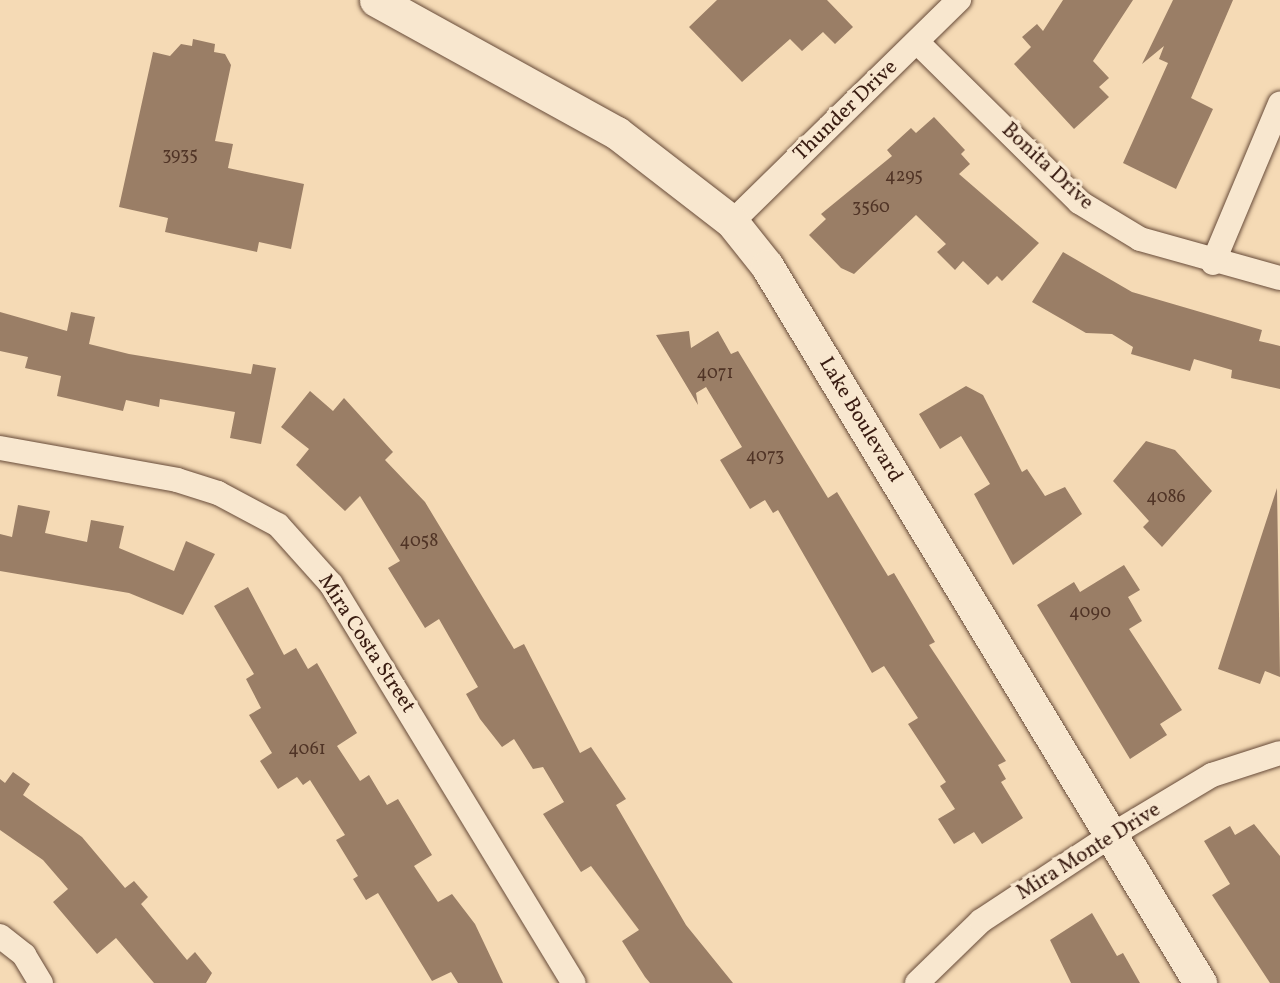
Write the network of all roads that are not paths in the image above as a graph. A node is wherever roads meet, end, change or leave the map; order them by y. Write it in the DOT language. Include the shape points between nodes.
graph roads {
  1 [pos="376,0"];
  2 [pos="959,0"];
  3 [pos="917,42"];
  4 [pos="1280,104"];
  5 [pos="732,222"];
  6 [pos="1213,263"];
  7 [pos="1280,278"];
  8 [pos="0,448"];
  9 [pos="1280,753"];
  10 [pos="1110,836"];
  11 [pos="0,936"];
  12 [pos="41,983"];
  13 [pos="574,983"];
  14 [pos="918,983"];
  15 [pos="1200,983"];
  1 -- 5 [label="main road, Lake Boulevard" via="617,133"];
  2 -- 3 [label="street, Thunder Drive"];
  3 -- 5 [label="street, Thunder Drive"];
  3 -- 6 [label="street, Bonita Drive" via="1079,202 1140,239"];
  4 -- 6 [label="street"];
  5 -- 10 [label="main road, Lake Boulevard" via="767,266"];
  6 -- 7 [label="street, Bonita Drive"];
  8 -- 13 [label="street, Mira Costa Street" via="177,480 218,493 278,526 331,584"];
  9 -- 10 [label="street, Mira Monte Drive" via="1212,775"];
  10 -- 14 [label="street, Mira Monte Drive" via="981,921"];
  10 -- 15 [label="main road, Lake Boulevard"];
  11 -- 12 [label="street" via="24,955"];
}
